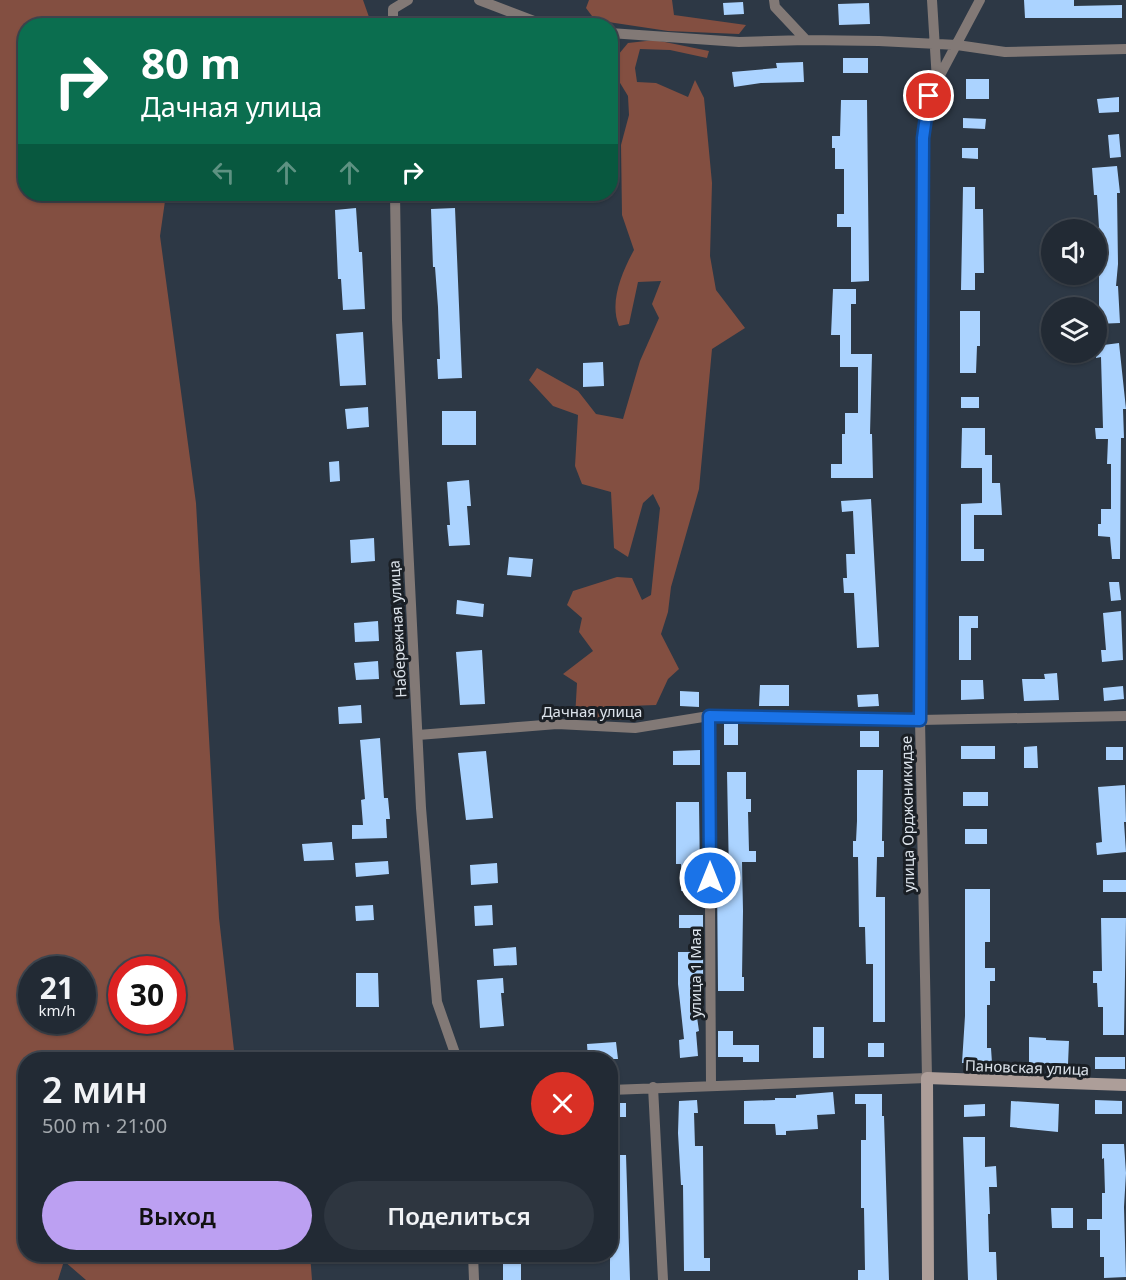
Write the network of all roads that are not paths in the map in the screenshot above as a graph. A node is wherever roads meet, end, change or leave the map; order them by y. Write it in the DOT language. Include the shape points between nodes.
graph roads {
  1 [pos="408,0"];
  2 [pos="478,0"];
  3 [pos="774,0"];
  4 [pos="932,0"];
  5 [pos="981,0"];
  6 [pos="393,18"];
  7 [pos="526,18"];
  8 [pos="618,34"];
  9 [pos="806,40"];
  10 [pos="936,45"];
  11 [pos="957,45"];
  12 [pos="1126,50"];
  13 [pos="937,82"];
  14 [pos="395,201"];
  15 [pos="709,716"];
  16 [pos="1126,716"];
  17 [pos="920,720"];
  18 [pos="418,735"];
  19 [pos="455,1052"];
  20 [pos="927,1078"];
  21 [pos="1126,1085"];
  22 [pos="711,1086"];
  23 [pos="653,1087"];
  24 [pos="618,1089"];
  25 [pos="473,1262"];
  26 [pos="474,1280"];
  27 [pos="663,1280"];
  28 [pos="928,1280"];
  1 -- 6 [label="street" via="393,9"];
  2 -- 7 [label="street"];
  3 -- 9 [label="street" via="775,7"];
  4 -- 10 [label="street"];
  5 -- 11 [label="street, улица Орджоникидзе"];
  8 -- 9 [label="street" via="739,42"];
  9 -- 10 [label="street"];
  10 -- 11 [label="street"];
  10 -- 13 [label="street"];
  11 -- 12 [label="street" via="1005,52"];
  11 -- 13 [label="street, улица Орджоникидзе"];
  13 -- 17 [label="street, улица Орджоникидзе" via="929,96 923,138"];
  14 -- 18 [label="street, Набережная улица" via="397,320"];
  15 -- 17 [label="street, Дачная улица"];
  15 -- 18 [label="street, Дачная улица" via="635,728 557,724"];
  15 -- 22 [label="street, улица 1 Мая"];
  16 -- 17 [label="street, Дачная улица"];
  17 -- 20 [label="street, улица Орджоникидзе"];
  18 -- 19 [label="street, Набережная улица" via="437,1002"];
  20 -- 21 [label="main road, Пановская улица"];
  20 -- 22 [label="street"];
  20 -- 28 [label="main road, улица Орджоникидзе"];
  22 -- 23 [label="street"];
  23 -- 24 [label="street"];
  23 -- 27 [label="street"];
  25 -- 26 [label="street"];
}
